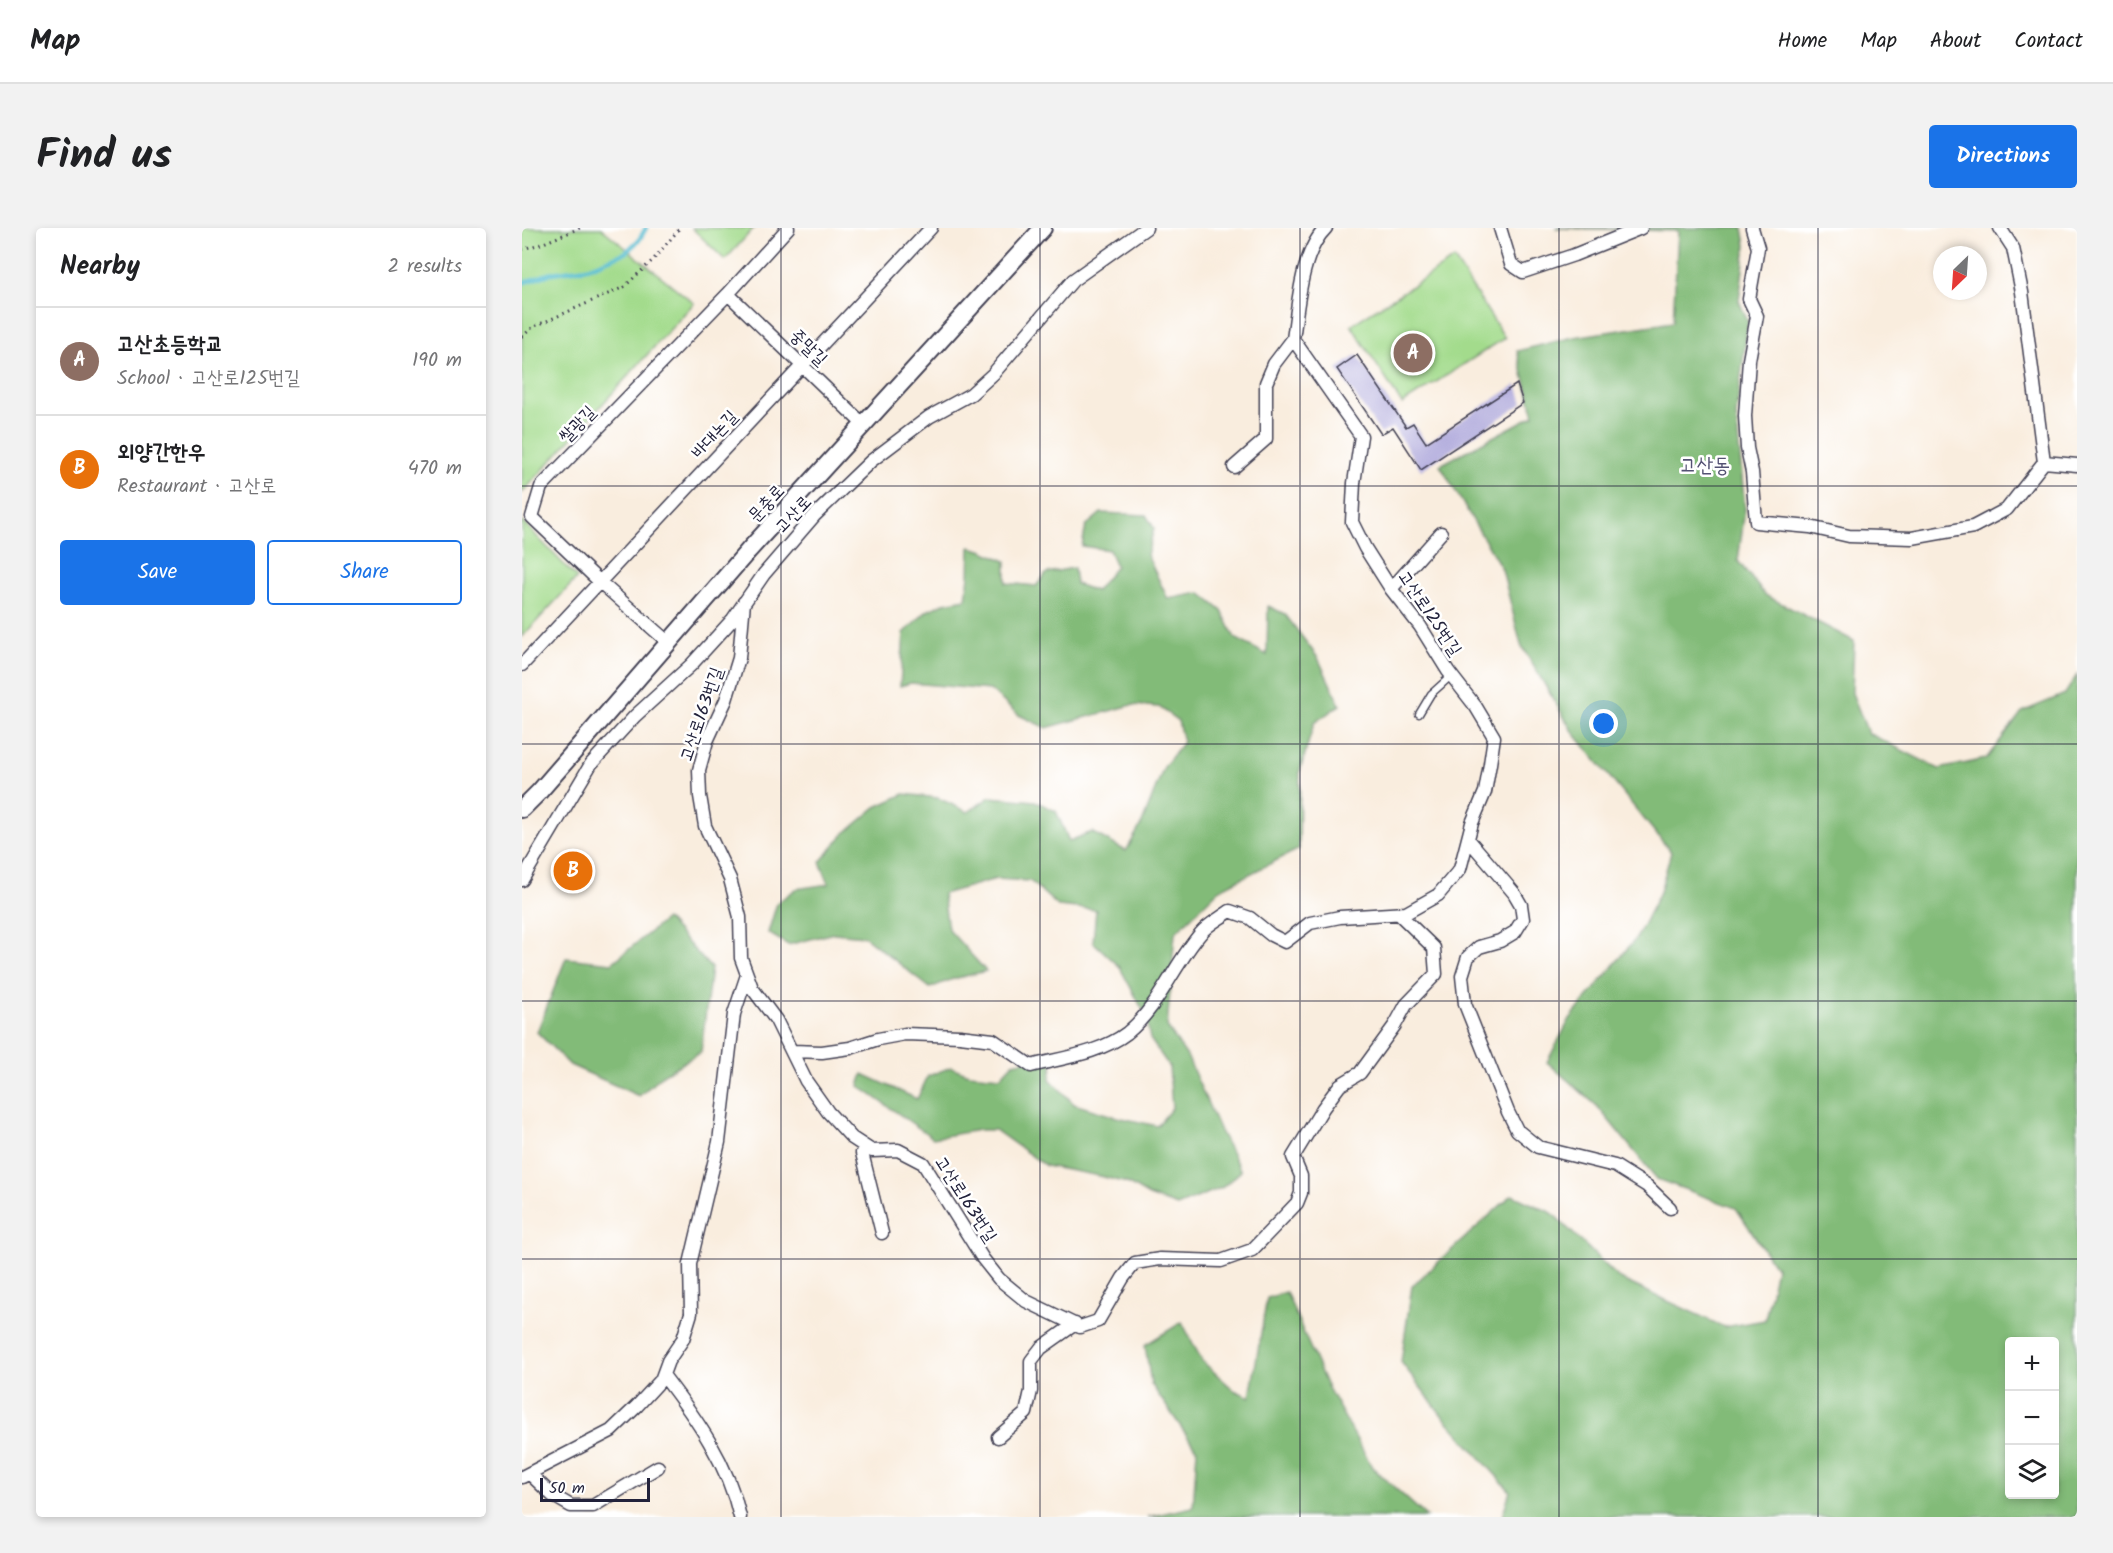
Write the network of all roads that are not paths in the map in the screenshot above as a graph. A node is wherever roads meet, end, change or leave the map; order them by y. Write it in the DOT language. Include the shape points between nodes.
graph roads {
  1 [pos="788,228"];
  2 [pos="931,228"];
  3 [pos="1043,228"];
  4 [pos="1146,228"];
  5 [pos="1326,228"];
  6 [pos="1500,228"];
  7 [pos="1641,228"];
  8 [pos="1752,228"];
  9 [pos="2000,228"];
  10 [pos="728,294"];
  11 [pos="1293,339"];
  12 [pos="802,366"];
  13 [pos="864,426"];
  14 [pos="2044,462"];
  15 [pos="2077,465"];
  16 [pos="1234,468"];
  17 [pos="1441,533"];
  18 [pos="600,582"];
  19 [pos="1391,589"];
  20 [pos="744,602"];
  21 [pos="669,643"];
  22 [pos="522,665"];
  23 [pos="1451,676"];
  24 [pos="1419,714"];
  25 [pos="522,809"];
  26 [pos="1468,839"];
  27 [pos="522,880"];
  28 [pos="1399,914"];
  29 [pos="747,975"];
  30 [pos="792,1051"];
  31 [pos="864,1146"];
  32 [pos="1670,1208"];
  33 [pos="882,1233"];
  34 [pos="1075,1324"];
  35 [pos="663,1375"];
  36 [pos="998,1437"];
  37 [pos="658,1467"];
  38 [pos="526,1475"];
  39 [pos="740,1517"];
  1 -- 10 [label="street, 쌀광길"];
  2 -- 12 [label="street, 바대논길"];
  3 -- 13 [label="street, 문충로"];
  4 -- 20 [label="street, 고산로" via="1073,280 993,374 971,394 929,417 871,460 814,516"];
  5 -- 11 [label="street" via="1317,236 1307,260"];
  6 -- 7 [label="street" via="1511,264 1522,272"];
  8 -- 14 [label="street" via="1758,249 1749,299 1757,316 1744,416 1756,522 1810,527 1849,536 1912,538 1974,527 2007,509"];
  9 -- 14 [label="street" via="2013,248 2022,292"];
  10 -- 12 [label="street, 중말길"];
  10 -- 18 [label="street, 쌀광길" via="541,487 532,517"];
  11 -- 16 [label="street" via="1274,364 1266,383 1266,439"];
  11 -- 19 [label="street, 고산로125번길" via="1361,436 1352,522"];
  12 -- 13 [label="street, 중말길"];
  12 -- 18 [label="street, 바대논길"];
  13 -- 21 [label="street, 문충로"];
  14 -- 15 [label="street"];
  17 -- 19 [label="street"];
  18 -- 21 [label="street, 쌀광길"];
  18 -- 22 [label="street, 바대논길"];
  19 -- 23 [label="street, 고산로125번길"];
  20 -- 27 [label="street, 고산로" via="691,666 635,716 591,764"];
  20 -- 29 [label="street, 고산로163번길" via="739,658 699,770 705,826 730,879 740,917 741,958"];
  21 -- 25 [label="street, 문충로"];
  23 -- 24 [label="lane" via="1431,694"];
  23 -- 26 [label="street, 고산로125번길" via="1494,737 1485,792"];
  26 -- 28 [label="street, 고산로125번길" via="1460,869 1438,895 1406,914"];
  26 -- 32 [label="street" via="1521,905 1523,919 1515,933 1479,947 1468,957 1462,976 1465,1004 1517,1130 1538,1147 1615,1166 1647,1186"];
  28 -- 30 [label="street, 고산로125번길" via="1340,916 1310,923 1285,942 1250,918 1230,911 1202,931 1143,1018 1125,1034 1105,1045 1031,1066 993,1040 960,1036 905,1034 850,1048"];
  28 -- 34 [label="street" via="1434,948 1436,974 1406,1005 1360,1073 1340,1085 1293,1157 1301,1176 1297,1203 1252,1250 1221,1261 1160,1258 1135,1263 1098,1321 1080,1327"];
  29 -- 30 [label="street, 고산로163번길"];
  29 -- 35 [label="street" via="734,1014 719,1142 690,1264 691,1313 684,1339 668,1360"];
  30 -- 31 [label="street, 고산로163번길" via="806,1081 828,1112"];
  31 -- 33 [label="street" via="862,1153"];
  31 -- 34 [label="street, 고산로163번길" via="872,1151 898,1150 923,1163 999,1279 1026,1301"];
  34 -- 36 [label="street" via="1041,1348 1031,1361 1026,1413"];
  35 -- 38 [label="street" via="611,1431"];
  35 -- 39 [label="street" via="699,1422 732,1487"];
  37 -- 38 [label="street" via="593,1506 571,1506"];
}
